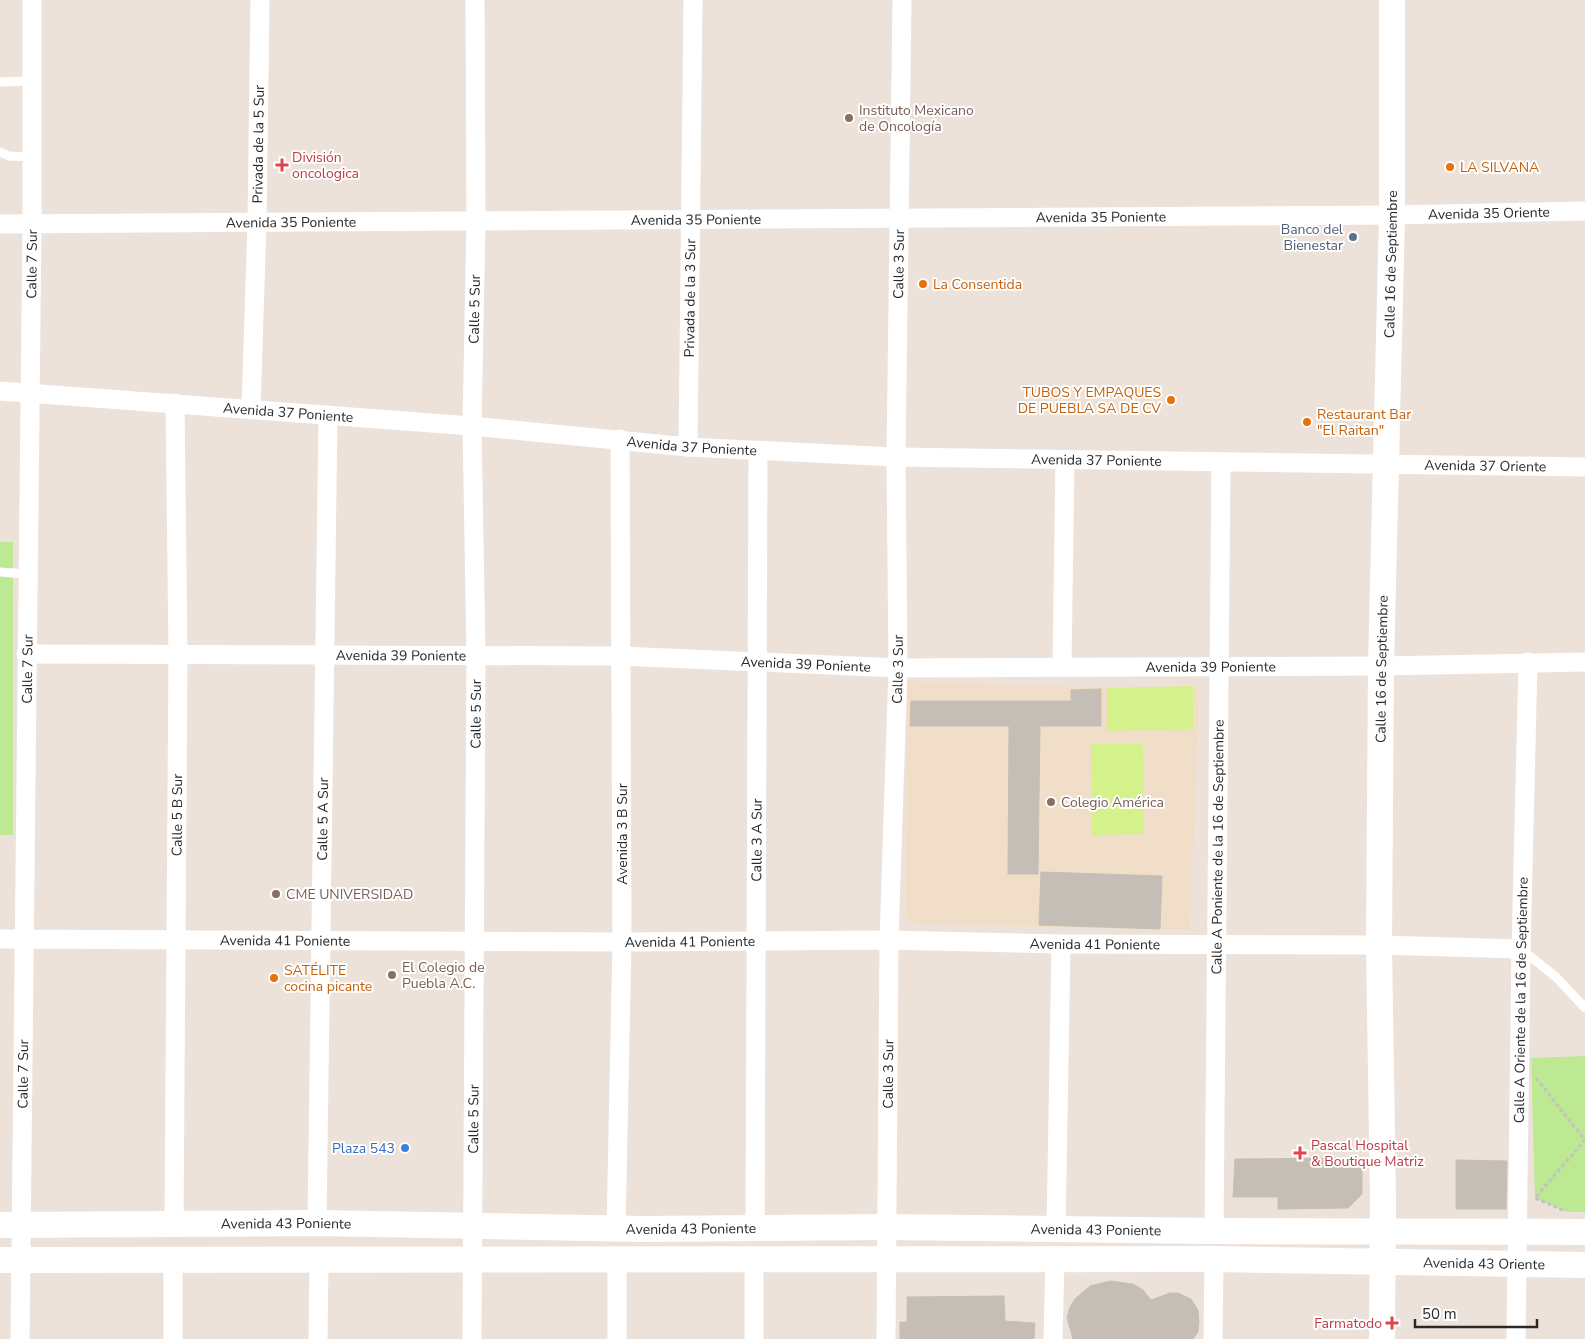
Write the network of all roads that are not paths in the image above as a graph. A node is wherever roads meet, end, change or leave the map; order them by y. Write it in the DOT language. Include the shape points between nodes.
graph roads {
  1 [pos="32,0"];
  2 [pos="260,0"];
  3 [pos="475,0"];
  4 [pos="693,0"];
  5 [pos="902,0"];
  6 [pos="1392,0"];
  7 [pos="32,81"];
  8 [pos="0,82"];
  9 [pos="0,152"];
  10 [pos="32,157"];
  11 [pos="1585,211"];
  12 [pos="1392,215"];
  13 [pos="900,219"];
  14 [pos="476,220"];
  15 [pos="691,220"];
  16 [pos="257,223"];
  17 [pos="0,224"];
  18 [pos="32,224"];
  19 [pos="0,391"];
  20 [pos="29,393"];
  21 [pos="175,403"];
  22 [pos="251,409"];
  23 [pos="328,415"];
  24 [pos="472,426"];
  25 [pos="620,439"];
  26 [pos="688,447"];
  27 [pos="758,450"];
  28 [pos="896,457"];
  29 [pos="1065,461"];
  30 [pos="1221,463"];
  31 [pos="1385,465"];
  32 [pos="1585,467"];
  33 [pos="0,572"];
  34 [pos="27,574"];
  35 [pos="26,654"];
  36 [pos="178,654"];
  37 [pos="476,656"];
  38 [pos="622,656"];
  39 [pos="325,657"];
  40 [pos="756,662"];
  41 [pos="1528,662"];
  42 [pos="1585,662"];
  43 [pos="1062,666"];
  44 [pos="1219,666"];
  45 [pos="1381,666"];
  46 [pos="898,668"];
  47 [pos="0,939"];
  48 [pos="22,939"];
  49 [pos="321,940"];
  50 [pos="889,940"];
  51 [pos="177,941"];
  52 [pos="475,941"];
  53 [pos="756,941"];
  54 [pos="622,942"];
  55 [pos="1061,944"];
  56 [pos="1217,945"];
  57 [pos="1379,945"];
  58 [pos="1521,949"];
  59 [pos="1585,1008"];
  60 [pos="317,1223"];
  61 [pos="174,1225"];
  62 [pos="11,1226"];
  63 [pos="473,1227"];
  64 [pos="885,1227"];
  65 [pos="616,1229"];
  66 [pos="755,1229"];
  67 [pos="1056,1229"];
  68 [pos="1214,1231"];
  69 [pos="1383,1232"];
  70 [pos="1585,1232"];
  71 [pos="1516,1233"];
  72 [pos="173,1258"];
  73 [pos="319,1258"];
  74 [pos="472,1258"];
  75 [pos="617,1259"];
  76 [pos="754,1259"];
  77 [pos="10,1260"];
  78 [pos="1214,1260"];
  79 [pos="886,1261"];
  80 [pos="1054,1261"];
  81 [pos="1382,1262"];
  82 [pos="1516,1265"];
  83 [pos="1585,1265"];
  84 [pos="20,1339"];
  85 [pos="172,1339"];
  86 [pos="318,1339"];
  87 [pos="472,1339"];
  88 [pos="617,1339"];
  89 [pos="754,1339"];
  90 [pos="886,1339"];
  91 [pos="1053,1339"];
  92 [pos="1213,1339"];
  93 [pos="1382,1339"];
  94 [pos="1516,1339"];
  1 -- 7 [label="street, Calle 7 Sur"];
  2 -- 16 [label="street, Privada de la 5 Sur"];
  3 -- 14 [label="street, Calle 5 Sur"];
  4 -- 15 [label="street, Privada de la 3 Sur"];
  5 -- 13 [label="street, Calle 3 Sur"];
  6 -- 12 [label="main road, Calle 16 de Septiembre"];
  7 -- 8 [label="lane"];
  7 -- 10 [label="street, Calle 7 Sur"];
  9 -- 10 [label="lane" via="9,156"];
  10 -- 18 [label="street, Calle 7 Sur"];
  11 -- 12 [label="street, Avenida 35 Oriente"];
  12 -- 13 [label="street, Avenida 35 Poniente"];
  12 -- 31 [label="main road, Calle 16 de Septiembre"];
  13 -- 15 [label="street, Avenida 35 Poniente"];
  13 -- 28 [label="street, Calle 3 Sur"];
  14 -- 15 [label="street, Avenida 35 Poniente"];
  14 -- 16 [label="street, Avenida 35 Poniente"];
  14 -- 24 [label="street, Calle 5 Sur"];
  15 -- 26 [label="street, Privada de la 3 Sur"];
  16 -- 18 [label="street, Avenida 35 Poniente"];
  16 -- 22 [label="street, Privada de la 5 Sur"];
  17 -- 18 [label="street, Avenida 35 Poniente"];
  18 -- 20 [label="street, Calle 7 Sur"];
  19 -- 20 [label="street, Avenida 37 Poniente"];
  20 -- 21 [label="street, Avenida 37 Poniente"];
  20 -- 34 [label="street, Calle 7 Sur"];
  21 -- 22 [label="street, Avenida 37 Poniente"];
  21 -- 36 [label="street, Calle 5 B Sur"];
  22 -- 23 [label="street, Avenida 37 Poniente"];
  23 -- 24 [label="street, Avenida 37 Poniente"];
  23 -- 39 [label="street, Calle 5 A Sur"];
  24 -- 25 [label="street, Avenida 37 Poniente"];
  24 -- 37 [label="street, Calle 5 Sur"];
  25 -- 26 [label="street, Avenida 37 Poniente"];
  25 -- 38 [label="street, Avenida 3 B Sur"];
  26 -- 27 [label="street, Avenida 37 Poniente"];
  27 -- 28 [label="street, Avenida 37 Poniente"];
  27 -- 40 [label="street, Calle 3 A Sur"];
  28 -- 29 [label="street, Avenida 37 Poniente"];
  28 -- 46 [label="street, Calle 3 Sur"];
  29 -- 30 [label="street, Avenida 37 Poniente"];
  29 -- 43 [label="street"];
  30 -- 31 [label="street, Avenida 37 Poniente"];
  30 -- 44 [label="street, Calle A Poniente de la 16 de Septiembre"];
  31 -- 32 [label="street, Avenida 37 Oriente"];
  31 -- 45 [label="main road, Calle 16 de Septiembre"];
  33 -- 34 [label="lane"];
  34 -- 35 [label="street, Calle 7 Sur"];
  35 -- 36 [label="street, Avenida 39 Poniente"];
  35 -- 48 [label="street, Calle 7 Sur"];
  36 -- 39 [label="street, Avenida 39 Poniente"];
  36 -- 51 [label="street, Calle 5 B Sur"];
  37 -- 38 [label="street, Avenida 39 Poniente"];
  37 -- 39 [label="street, Avenida 39 Poniente"];
  37 -- 52 [label="street, Calle 5 Sur"];
  38 -- 40 [label="street, Avenida 39 Poniente"];
  38 -- 54 [label="street, Avenida 3 B Sur"];
  39 -- 49 [label="street, Calle 5 A Sur"];
  40 -- 46 [label="street, Avenida 39 Poniente"];
  40 -- 53 [label="street, Calle 3 A Sur"];
  41 -- 42 [label="street, Avenida 39 Poniente"];
  41 -- 45 [label="street, Avenida 39 Poniente"];
  41 -- 58 [label="street, Calle A Oriente de la 16 de Septiembre"];
  43 -- 44 [label="street, Avenida 39 Poniente"];
  43 -- 46 [label="street, Avenida 39 Poniente"];
  44 -- 45 [label="street, Avenida 39 Poniente"];
  44 -- 56 [label="street, Calle A Poniente de la 16 de Septiembre"];
  45 -- 57 [label="main road, Calle 16 de Septiembre"];
  46 -- 50 [label="street, Calle 3 Sur"];
  47 -- 48 [label="street, Avenida 41 Poniente"];
  48 -- 51 [label="street, Avenida 41 Poniente"];
  48 -- 62 [label="street, Calle 7 Sur"];
  49 -- 51 [label="street, Avenida 41 Poniente"];
  49 -- 52 [label="street, Avenida 41 Poniente"];
  49 -- 60 [label="street, Calle 5 A Sur"];
  50 -- 53 [label="street, Avenida 41 Poniente"];
  50 -- 55 [label="street, Avenida 41 Poniente"];
  50 -- 64 [label="street, Calle 3 Sur"];
  51 -- 61 [label="street, Calle 5 B Sur"];
  52 -- 54 [label="street, Avenida 41 Poniente"];
  52 -- 63 [label="street, Calle 5 Sur"];
  53 -- 54 [label="street, Avenida 41 Poniente"];
  53 -- 66 [label="street, Calle 3 A Sur"];
  54 -- 65 [label="street, Avenida 3 B Sur"];
  55 -- 56 [label="street, Avenida 41 Poniente"];
  55 -- 67 [label="street"];
  56 -- 57 [label="street, Avenida 41 Poniente"];
  56 -- 68 [label="street, Calle A Poniente de la 16 de Septiembre"];
  57 -- 58 [label="street, Avenida 41 Poniente"];
  57 -- 69 [label="main road, Calle 16 de Septiembre"];
  58 -- 59 [label="lane" via="1556,977"];
  58 -- 71 [label="street, Calle A Oriente de la 16 de Septiembre"];
  60 -- 61 [label="main road, Avenida 43 Poniente"];
  60 -- 63 [label="main road, Avenida 43 Poniente"];
  61 -- 62 [label="main road, Avenida 43 Poniente"];
  62 -- 77 [label="street, Calle 7 Sur"];
  63 -- 65 [label="main road, Avenida 43 Poniente"];
  63 -- 74 [label="street, Calle 5 Sur"];
  64 -- 66 [label="main road, Avenida 43 Poniente"];
  64 -- 67 [label="main road, Avenida 43 Poniente"];
  64 -- 79 [label="street, Calle 3 Sur"];
  65 -- 66 [label="main road, Avenida 43 Poniente"];
  67 -- 68 [label="main road, Avenida 43 Poniente"];
  68 -- 69 [label="main road, Avenida 43 Poniente"];
  69 -- 71 [label="main road"];
  69 -- 81 [label="main road, Calle 16 de Septiembre"];
  70 -- 71 [label="main road"];
  71 -- 82 [label="street, Calle A Oriente de la 16 de Septiembre"];
  72 -- 73 [label="main road, Avenida 43 Poniente"];
  72 -- 77 [label="main road, Avenida 43 Poniente"];
  72 -- 85 [label="street"];
  73 -- 74 [label="main road, Avenida 43 Poniente"];
  73 -- 86 [label="street"];
  74 -- 75 [label="main road, Avenida 43 Poniente"];
  74 -- 87 [label="street, Calle 5 Sur"];
  75 -- 76 [label="main road, Avenida 43 Poniente"];
  75 -- 88 [label="street"];
  76 -- 79 [label="main road, Avenida 43 Poniente"];
  76 -- 89 [label="street"];
  77 -- 84 [label="street, Calle 7 Sur"];
  78 -- 80 [label="main road, Avenida 43 Poniente"];
  78 -- 81 [label="main road, Avenida 43 Poniente"];
  78 -- 92 [label="street"];
  79 -- 80 [label="main road, Avenida 43 Poniente"];
  79 -- 90 [label="street, Calle 3 Sur"];
  80 -- 91 [label="street"];
  81 -- 82 [label="main road, Avenida 43 Oriente"];
  81 -- 93 [label="main road, Calle 16 de Septiembre"];
  82 -- 83 [label="main road, Avenida 43 Oriente"];
  82 -- 94 [label="street, Calle A Oriente de la 16 de Septiembre"];
}
